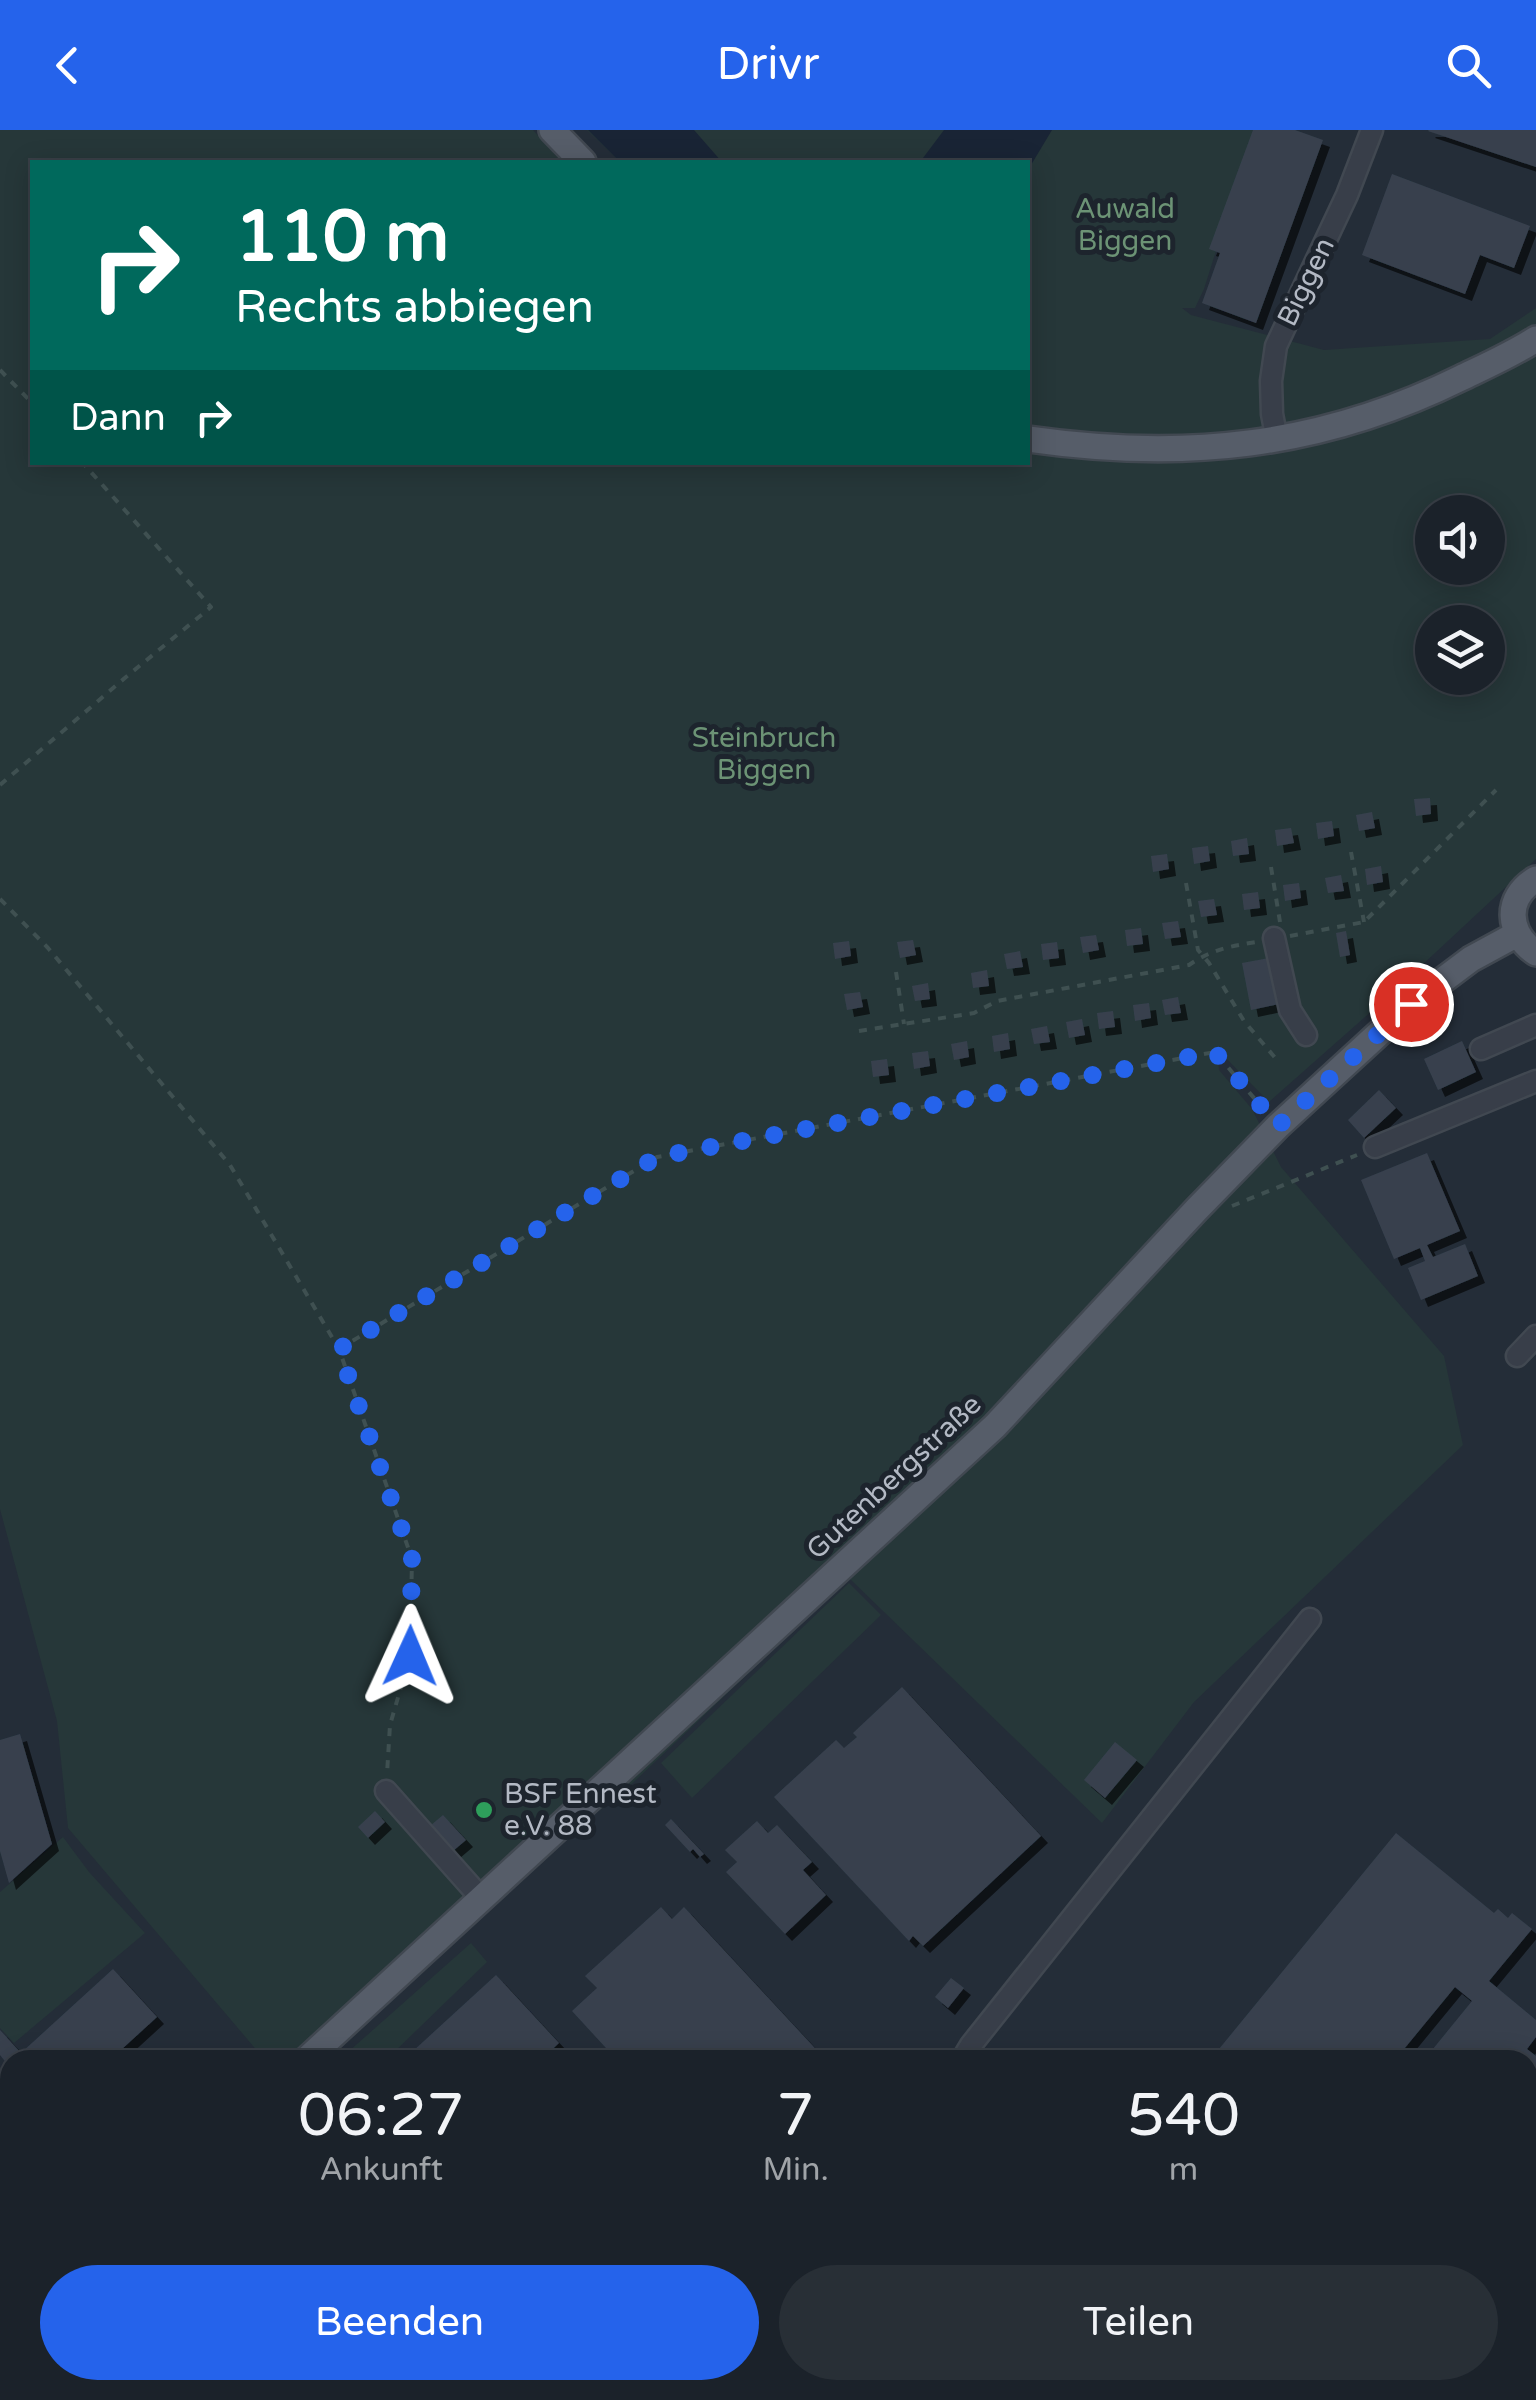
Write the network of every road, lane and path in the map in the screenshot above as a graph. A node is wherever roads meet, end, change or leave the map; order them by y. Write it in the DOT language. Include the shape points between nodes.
graph roads {
  1 [pos="552,130"];
  2 [pos="1372,130"];
  3 [pos="581,160"];
  4 [pos="1536,339"];
  5 [pos="0,370"];
  6 [pos="30,401"];
  7 [pos="1030,439"];
  8 [pos="1276,440"];
  9 [pos="85,465"];
  10 [pos="0,785"];
  11 [pos="1496,790"];
  12 [pos="1351,852"];
  13 [pos="1271,867"];
  14 [pos="1536,880"];
  15 [pos="1186,884"];
  16 [pos="0,900"];
  17 [pos="1364,922"];
  18 [pos="1517,934"];
  19 [pos="1274,938"];
  20 [pos="1536,953"];
  21 [pos="1202,956"];
  22 [pos="896,972"];
  23 [pos="904,1024"];
  24 [pos="1536,1024"];
  25 [pos="858,1031"];
  26 [pos="1306,1035"];
  27 [pos="1481,1049"];
  28 [pos="1277,1060"];
  29 [pos="1536,1081"];
  30 [pos="1278,1126"];
  31 [pos="1375,1147"];
  32 [pos="1198,1209"];
  33 [pos="1536,1336"];
  34 [pos="339,1349"];
  35 [pos="1518,1356"];
  36 [pos="1310,1619"];
  37 [pos="386,1791"];
  38 [pos="481,1898"];
  39 [pos="317,2050"];
  40 [pos="968,2050"];
  1 -- 3 [label="main road"];
  2 -- 8 [label="street, Biggen" via="1276,346"];
  4 -- 8 [label="main road" via="1394,409"];
  5 -- 6 [label="path"];
  7 -- 8 [label="main road" via="1172,450"];
  9 -- 10 [label="path" via="211,608"];
  11 -- 17 [label="path"];
  12 -- 17 [label="path"];
  13 -- 17 [label="path" via="1283,937"];
  14 -- 18 [label="main road" via="1518,895"];
  15 -- 21 [label="path"];
  16 -- 34 [label="path" via="230,1165"];
  18 -- 20 [label="main road"];
  18 -- 30 [label="main road, Gutenbergstraße" via="1411,1004"];
  19 -- 21 [label="path"];
  19 -- 26 [label="street" via="1290,1010"];
  21 -- 23 [label="path" via="1189,965"];
  21 -- 28 [label="path"];
  22 -- 23 [label="path"];
  23 -- 25 [label="path"];
  24 -- 27 [label="street"];
  29 -- 31 [label="street"];
  30 -- 32 [label="main road, Gutenbergstraße"];
  30 -- 34 [label="path" via="1215,1052 657,1157"];
  31 -- 32 [label="path" via="1217,1212"];
  32 -- 38 [label="main road, Gutenbergstraße" via="995,1426"];
  33 -- 35 [label="street"];
  34 -- 37 [label="path" via="412,1559 410,1656 390,1726"];
  36 -- 40 [label="street"];
  37 -- 38 [label="street"];
  38 -- 39 [label="main road, Gutenbergstraße"];
}
